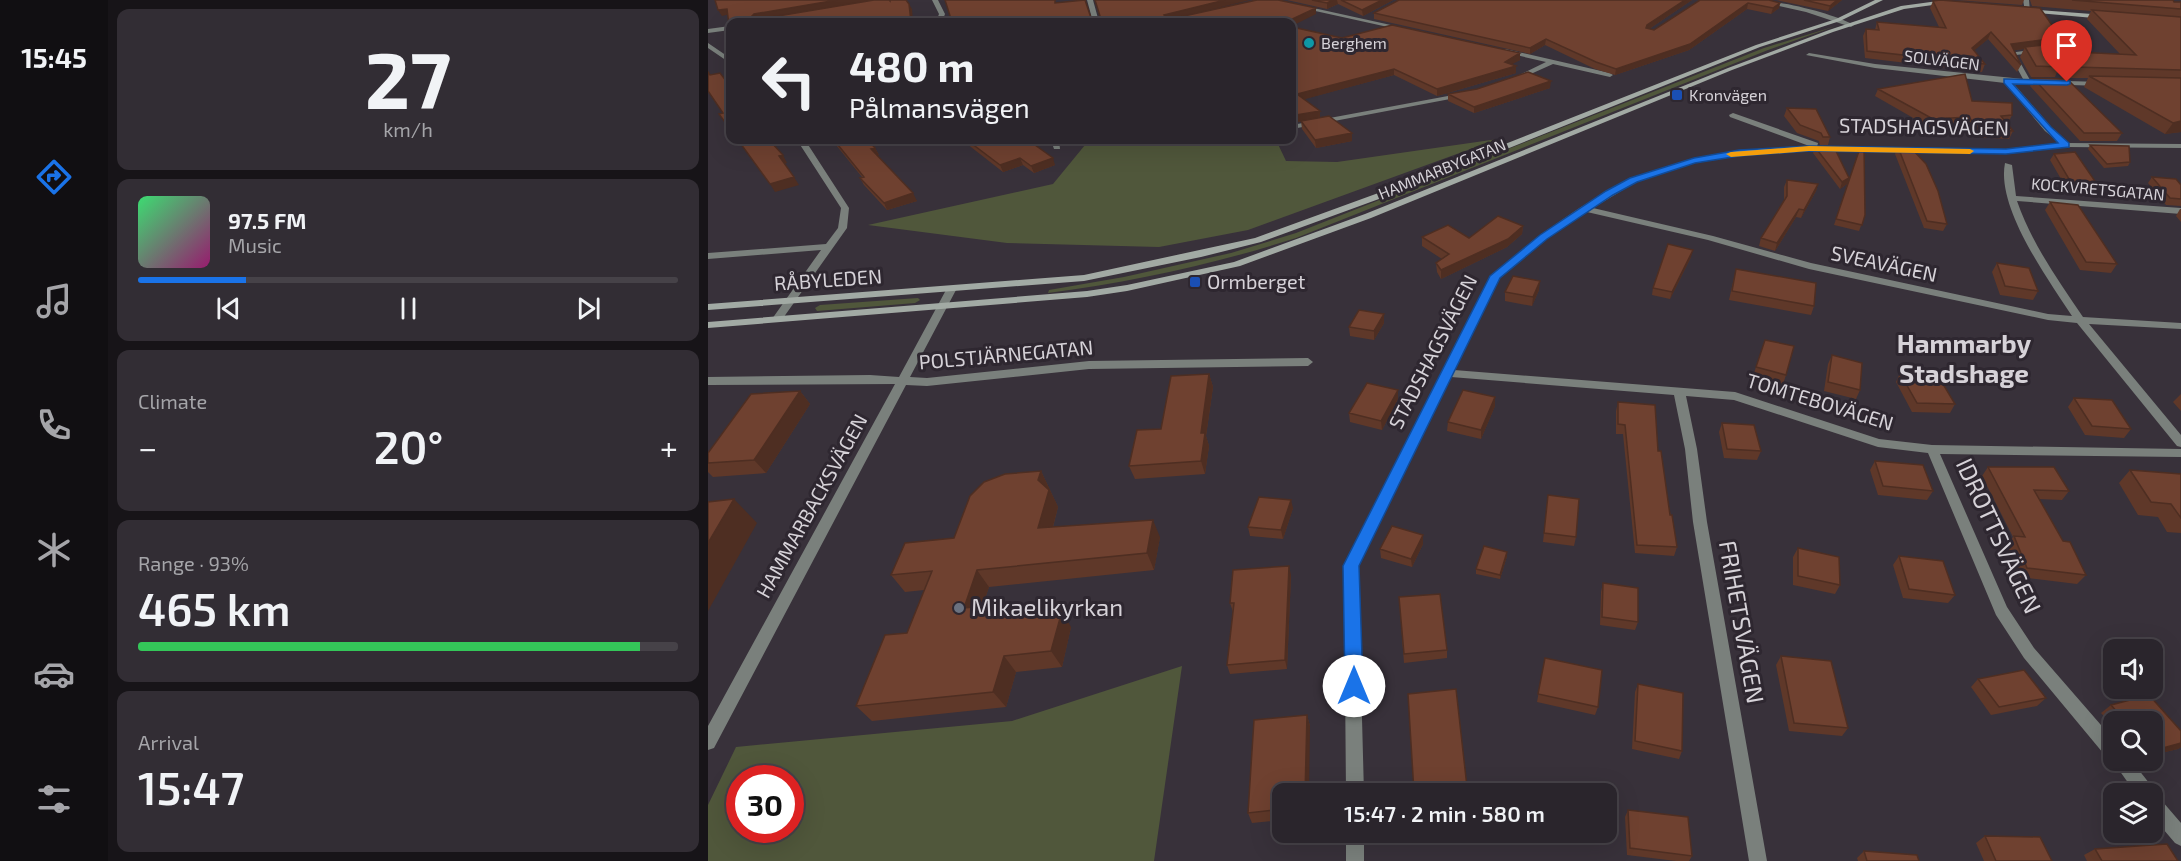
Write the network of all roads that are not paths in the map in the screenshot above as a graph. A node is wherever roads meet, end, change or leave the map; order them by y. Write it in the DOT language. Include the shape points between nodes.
graph roads {
  1 [pos="935,0"];
  2 [pos="1090,0"];
  3 [pos="1268,0"];
  4 [pos="1755,0"];
  5 [pos="1880,0"];
  6 [pos="1926,0"];
  7 [pos="2026,0"];
  8 [pos="1256,3"];
  9 [pos="1938,3"];
  10 [pos="1950,4"];
  11 [pos="2017,10"];
  12 [pos="2028,11"];
  13 [pos="1378,13"];
  14 [pos="940,18"];
  15 [pos="1095,18"];
  16 [pos="2110,18"];
  17 [pos="1364,20"];
  18 [pos="1838,20"];
  19 [pos="1851,25"];
  20 [pos="726,29"];
  21 [pos="708,32"];
  22 [pos="1416,32"];
  23 [pos="708,45"];
  24 [pos="1492,48"];
  25 [pos="2048,50"];
  26 [pos="1809,55"];
  27 [pos="726,58"];
  28 [pos="1552,62"];
  29 [pos="1610,75"];
  30 [pos="2027,80"];
  31 [pos="1510,81"];
  32 [pos="2007,81"];
  33 [pos="2106,84"];
  34 [pos="1474,92"];
  35 [pos="1733,115"];
  36 [pos="1296,126"];
  37 [pos="1761,140"];
  38 [pos="804,144"];
  39 [pos="2066,145"];
  40 [pos="2181,146"];
  41 [pos="1824,149"];
  42 [pos="2008,165"];
  43 [pos="2012,198"];
  44 [pos="1584,209"];
  45 [pos="2181,211"];
  46 [pos="829,246"];
  47 [pos="708,256"];
  48 [pos="951,290"];
  49 [pos="790,300"];
  50 [pos="708,307"];
  51 [pos="943,307"];
  52 [pos="777,319"];
  53 [pos="2080,320"];
  54 [pos="708,325"];
  55 [pos="2181,326"];
  56 [pos="1308,362"];
  57 [pos="1449,373"];
  58 [pos="708,381"];
  59 [pos="903,381"];
  60 [pos="1679,391"];
  61 [pos="2181,443"];
  62 [pos="1932,449"];
  63 [pos="2181,453"];
  64 [pos="2103,740"];
  65 [pos="708,742"];
  66 [pos="2129,771"];
  67 [pos="1355,783"];
  68 [pos="2138,783"];
  69 [pos="2163,815"];
  70 [pos="2181,837"];
  71 [pos="1355,843"];
  72 [pos="1355,861"];
  73 [pos="1758,861"];
  1 -- 14 [label="street"];
  2 -- 15 [label="street"];
  3 -- 8 [label="street"];
  3 -- 17 [label="street"];
  4 -- 18 [label="street"];
  5 -- 18 [label="main road, HAMMARBYGATAN"];
  6 -- 9 [label="main road"];
  7 -- 12 [label="street"];
  9 -- 10 [label="main road"];
  9 -- 19 [label="main road, HAMMARBYGATAN" via="1903,7"];
  11 -- 12 [label="main road"];
  12 -- 16 [label="main road"];
  13 -- 17 [label="street"];
  17 -- 22 [label="street"];
  18 -- 19 [label="street"];
  18 -- 48 [label="main road, HAMMARBYGATAN" via="1758,46 1417,182 1258,240 1084,278"];
  19 -- 51 [label="main road, HAMMARBYGATAN" via="1237,264 1087,294"];
  20 -- 21 [label="street"];
  23 -- 27 [label="street"];
  24 -- 28 [label="street"];
  25 -- 30 [label="street" via="2012,53"];
  26 -- 32 [label="street, SOLVÄGEN"];
  28 -- 29 [label="street"];
  28 -- 31 [label="street"];
  30 -- 32 [label="street, SOLVÄGEN"];
  30 -- 33 [label="street, SOLVÄGEN"];
  32 -- 39 [label="street"];
  34 -- 36 [label="street"];
  35 -- 37 [label="street"];
  37 -- 41 [label="street, STADSHAGSVÄGEN"];
  37 -- 41 [label="street"];
  37 -- 44 [label="street, STADSHAGSVÄGEN" via="1721,156 1633,180"];
  38 -- 46 [label="street" via="844,208 843,228"];
  39 -- 40 [label="street, STADSHAGSVÄGEN"];
  39 -- 41 [label="street, STADSHAGSVÄGEN" via="2016,151"];
  42 -- 43 [label="street"];
  43 -- 45 [label="street, KOCKVRETSGATAN"];
  43 -- 53 [label="street" via="2043,264"];
  44 -- 53 [label="street, SVEAVÄGEN" via="1809,266 2048,317"];
  44 -- 57 [label="street, STADSHAGSVÄGEN" via="1495,276"];
  46 -- 47 [label="street"];
  46 -- 49 [label="street"];
  48 -- 49 [label="main road, RÅBYLEDEN"];
  48 -- 51 [label="street, HAMMARBACKSVÄGEN"];
  49 -- 50 [label="main road, RÅBYLEDEN"];
  49 -- 52 [label="street"];
  51 -- 52 [label="main road, RÅBYLEDEN"];
  51 -- 59 [label="street, HAMMARBACKSVÄGEN"];
  52 -- 54 [label="main road, RÅBYLEDEN"];
  53 -- 55 [label="street, SVEAVÄGEN"];
  53 -- 61 [label="street"];
  56 -- 59 [label="street, POLSTJÄRNEGATAN" via="1089,365 927,382"];
  57 -- 60 [label="street, TOMTEBOVÄGEN"];
  57 -- 67 [label="street, STADSHAGSVÄGEN" via="1351,566"];
  58 -- 59 [label="street, POLSTJÄRNEGATAN"];
  59 -- 65 [label="street, HAMMARBACKSVÄGEN"];
  60 -- 62 [label="street, TOMTEBOVÄGEN" via="1735,396 1878,443"];
  60 -- 73 [label="street, FRIHETSVÄGEN"];
  62 -- 63 [label="street, TOMTEBOVÄGEN"];
  62 -- 64 [label="street, IDROTTSVÄGEN" via="2001,612 2029,653"];
  66 -- 68 [label="street"];
  69 -- 70 [label="street"];
  71 -- 72 [label="street"];
}
